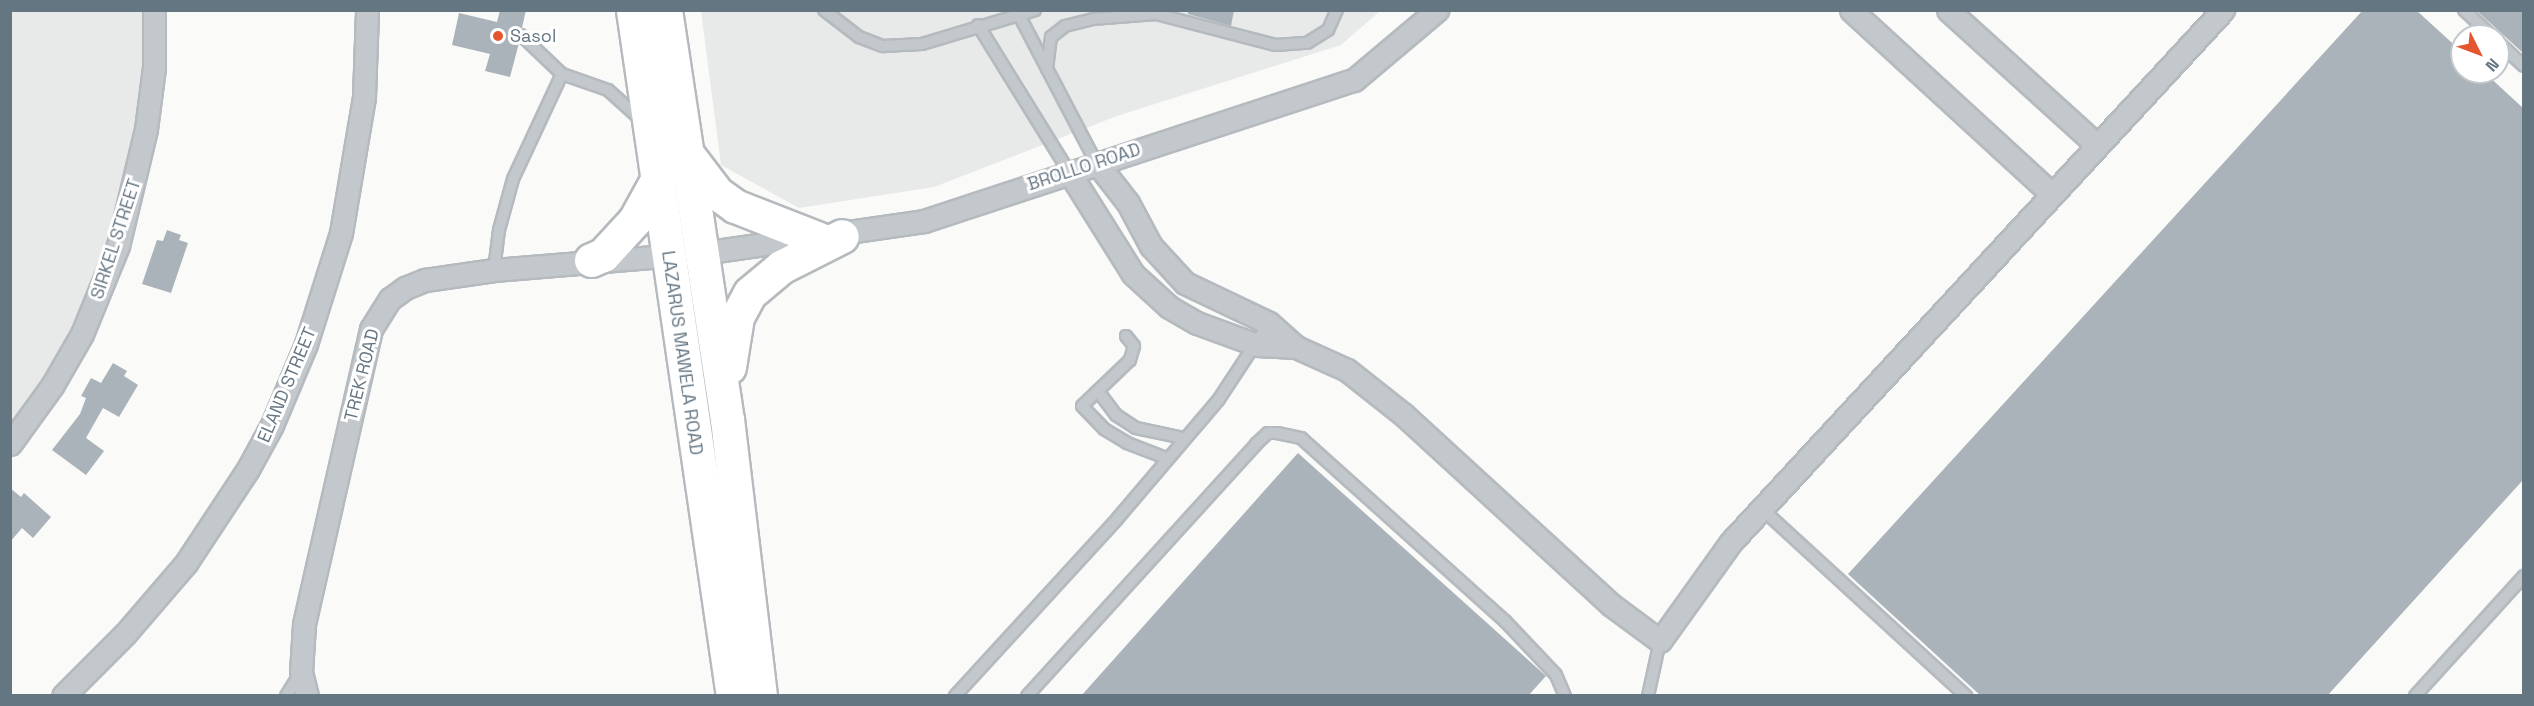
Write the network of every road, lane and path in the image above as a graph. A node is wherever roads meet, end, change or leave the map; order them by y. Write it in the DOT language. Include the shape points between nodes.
graph roads {
  1 [pos="154,10"];
  2 [pos="367,10"];
  3 [pos="633,10"];
  4 [pos="665,10"];
  5 [pos="824,10"];
  6 [pos="1035,10"];
  7 [pos="1337,10"];
  8 [pos="1437,10"];
  9 [pos="1851,10"];
  10 [pos="1948,10"];
  11 [pos="2223,10"];
  12 [pos="2464,10"];
  13 [pos="1154,12"];
  14 [pos="1018,15"];
  15 [pos="2479,24"];
  16 [pos="978,25"];
  17 [pos="520,35"];
  18 [pos="2510,54"];
  19 [pos="2523,66"];
  20 [pos="1047,69"];
  21 [pos="562,74"];
  22 [pos="650,132"];
  23 [pos="2097,145"];
  24 [pos="684,149"];
  25 [pos="1096,162"];
  26 [pos="1070,172"];
  27 [pos="657,180"];
  28 [pos="2052,194"];
  29 [pos="831,237"];
  30 [pos="702,253"];
  31 [pos="668,256"];
  32 [pos="591,260"];
  33 [pos="494,270"];
  34 [pos="1269,323"];
  35 [pos="1126,336"];
  36 [pos="1257,345"];
  37 [pos="1296,347"];
  38 [pos="1098,392"];
  39 [pos="727,419"];
  40 [pos="1184,438"];
  41 [pos="10,444"];
  42 [pos="1166,458"];
  43 [pos="1762,509"];
  44 [pos="2523,576"];
  45 [pos="1660,641"];
  46 [pos="301,672"];
  47 [pos="63,696"];
  48 [pos="286,696"];
  49 [pos="307,696"];
  50 [pos="733,696"];
  51 [pos="760,696"];
  52 [pos="955,696"];
  53 [pos="1027,696"];
  54 [pos="1565,696"];
  55 [pos="1648,696"];
  56 [pos="1966,696"];
  57 [pos="2415,696"];
  1 -- 41 [label="street, SIRKEL STREET" via="154,67 146,129 118,246 82,334 52,386"];
  2 -- 47 [label="street, ELAND STREET" via="364,97 344,222 317,314 272,425 186,563 125,634"];
  3 -- 22 [label="main road, LAZARUS MAWELA ROAD"];
  4 -- 24 [label="main road"];
  5 -- 16 [label="lane" via="859,37 883,46 922,44"];
  6 -- 14 [label="lane"];
  7 -- 13 [label="lane" via="1328,30 1307,43 1276,45"];
  8 -- 25 [label="street, BROLLO ROAD" via="1354,80"];
  9 -- 28 [label="street"];
  10 -- 23 [label="street"];
  11 -- 23 [label="street"];
  12 -- 15 [label="lane"];
  13 -- 20 [label="lane" via="1065,26 1051,37"];
  14 -- 16 [label="lane"];
  14 -- 20 [label="lane"];
  16 -- 26 [label="lane"];
  17 -- 21 [label="lane"];
  18 -- 19 [label="lane"];
  20 -- 25 [label="lane"];
  21 -- 22 [label="lane" via="617,96"];
  21 -- 33 [label="lane" via="513,179 498,230"];
  22 -- 27 [label="main road, LAZARUS MAWELA ROAD"];
  23 -- 28 [label="street"];
  24 -- 29 [label="main road" via="702,176 735,206"];
  24 -- 30 [label="main road, LAZARUS MAWELA ROAD"];
  25 -- 26 [label="street, BROLLO ROAD"];
  25 -- 34 [label="street" via="1128,203 1140,230 1166,266 1202,294"];
  26 -- 29 [label="street, BROLLO ROAD" via="924,220"];
  26 -- 36 [label="street" via="1117,250 1146,288 1197,323"];
  27 -- 31 [label="main road, LAZARUS MAWELA ROAD"];
  27 -- 32 [label="main road" via="635,220 603,255"];
  28 -- 43 [label="street"];
  29 -- 30 [label="street, BROLLO ROAD"];
  29 -- 39 [label="main road" via="772,273 742,306 730,347"];
  30 -- 31 [label="street, TREK ROAD"];
  30 -- 39 [label="main road, LAZARUS MAWELA ROAD"];
  31 -- 32 [label="street, TREK ROAD"];
  31 -- 50 [label="main road, LAZARUS MAWELA ROAD"];
  32 -- 33 [label="street, TREK ROAD"];
  33 -- 46 [label="street, TREK ROAD" via="425,280 405,288 390,298 371,329 304,624"];
  34 -- 36 [label="lane"];
  34 -- 37 [label="street"];
  35 -- 38 [label="lane" via="1134,346 1130,360"];
  36 -- 37 [label="street"];
  36 -- 40 [label="lane" via="1219,399"];
  37 -- 45 [label="street" via="1347,370 1378,393 1610,604"];
  38 -- 40 [label="lane" via="1111,410 1136,428"];
  38 -- 42 [label="lane" via="1082,406 1111,434"];
  39 -- 51 [label="main road, LAZARUS MAWELA ROAD"];
  40 -- 42 [label="lane"];
  42 -- 52 [label="lane" via="1117,519"];
  43 -- 45 [label="street" via="1713,564"];
  43 -- 56 [label="lane"];
  44 -- 57 [label="lane"];
  45 -- 55 [label="lane"];
  46 -- 48 [label="lane"];
  46 -- 49 [label="street, TREK ROAD"];
  53 -- 54 [label="lane" via="1268,433 1301,438 1505,621 1556,675"];
}
